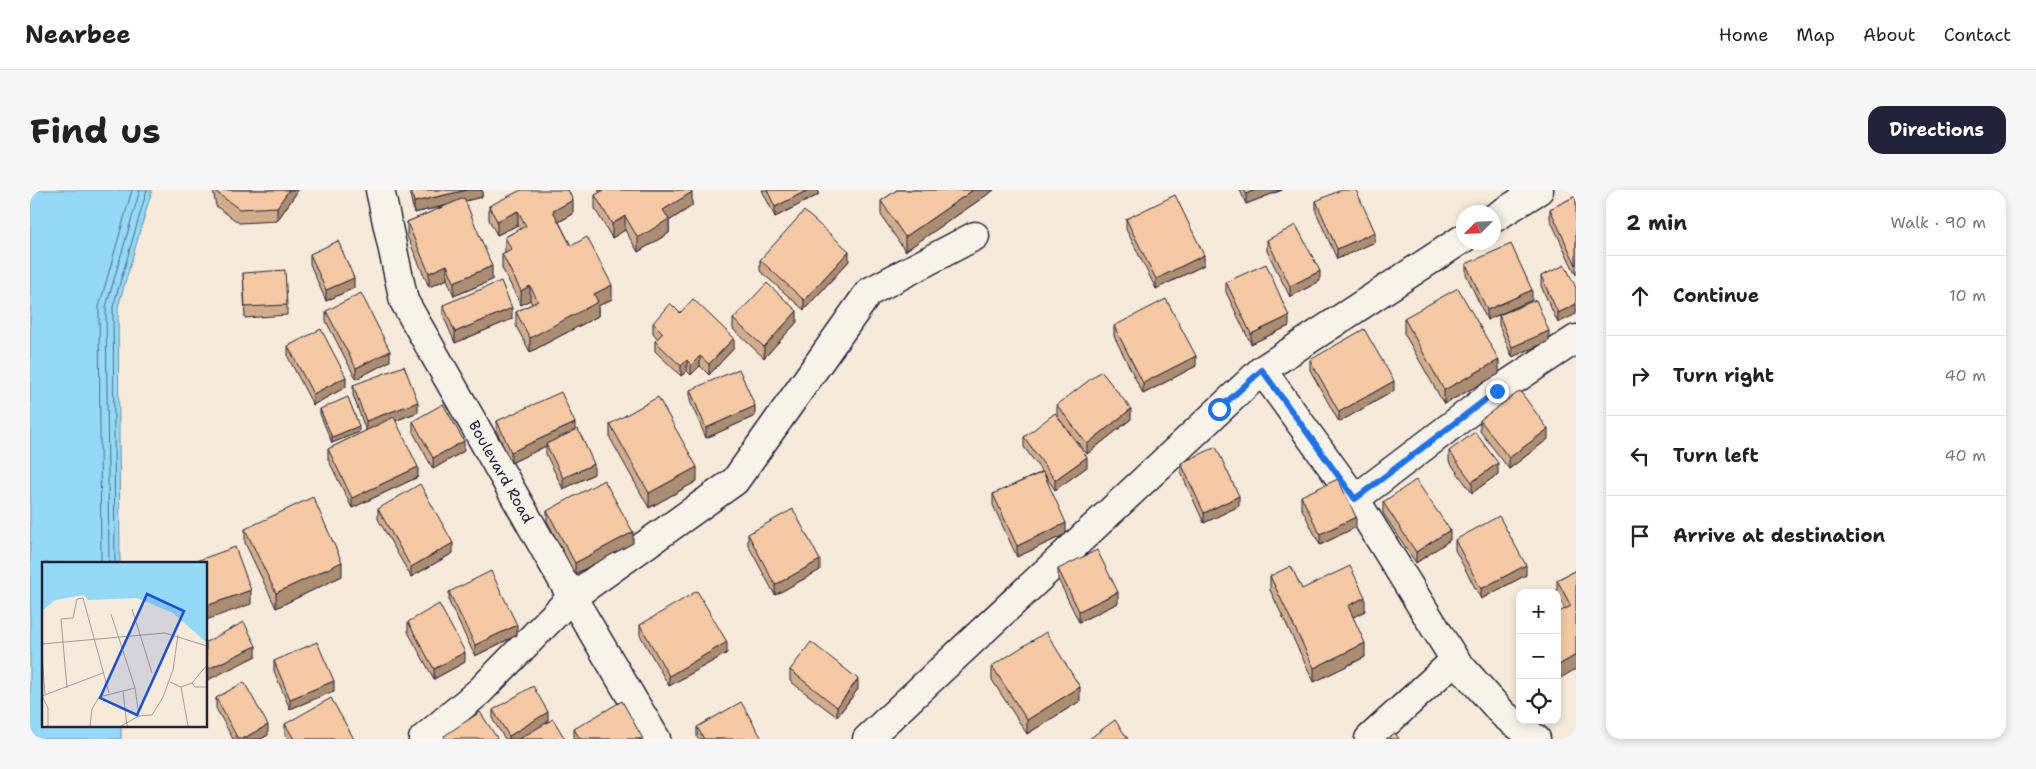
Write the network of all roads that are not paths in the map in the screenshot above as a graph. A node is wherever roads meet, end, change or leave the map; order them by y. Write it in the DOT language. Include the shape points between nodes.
graph roads {
  1 [pos="380,190"];
  2 [pos="1539,190"];
  3 [pos="1501,214"];
  4 [pos="975,236"];
  5 [pos="1456,243"];
  6 [pos="1576,339"];
  7 [pos="1262,370"];
  8 [pos="1355,499"];
  9 [pos="572,597"];
  10 [pos="1455,660"];
  11 [pos="423,739"];
  12 [pos="656,739"];
  13 [pos="867,739"];
  14 [pos="1369,739"];
  15 [pos="1536,739"];
  1 -- 9 [label="street, Boulevard Road" via="404,300"];
  2 -- 3 [label="street"];
  4 -- 9 [label="street" via="869,292 735,481"];
  5 -- 7 [label="street"];
  6 -- 8 [label="street" via="1497,391"];
  7 -- 8 [label="street"];
  7 -- 13 [label="street"];
  8 -- 10 [label="street"];
  9 -- 11 [label="street" via="480,691"];
  9 -- 12 [label="street, Boulevard Road"];
  10 -- 14 [label="street"];
  10 -- 15 [label="street" via="1504,715"];
}
